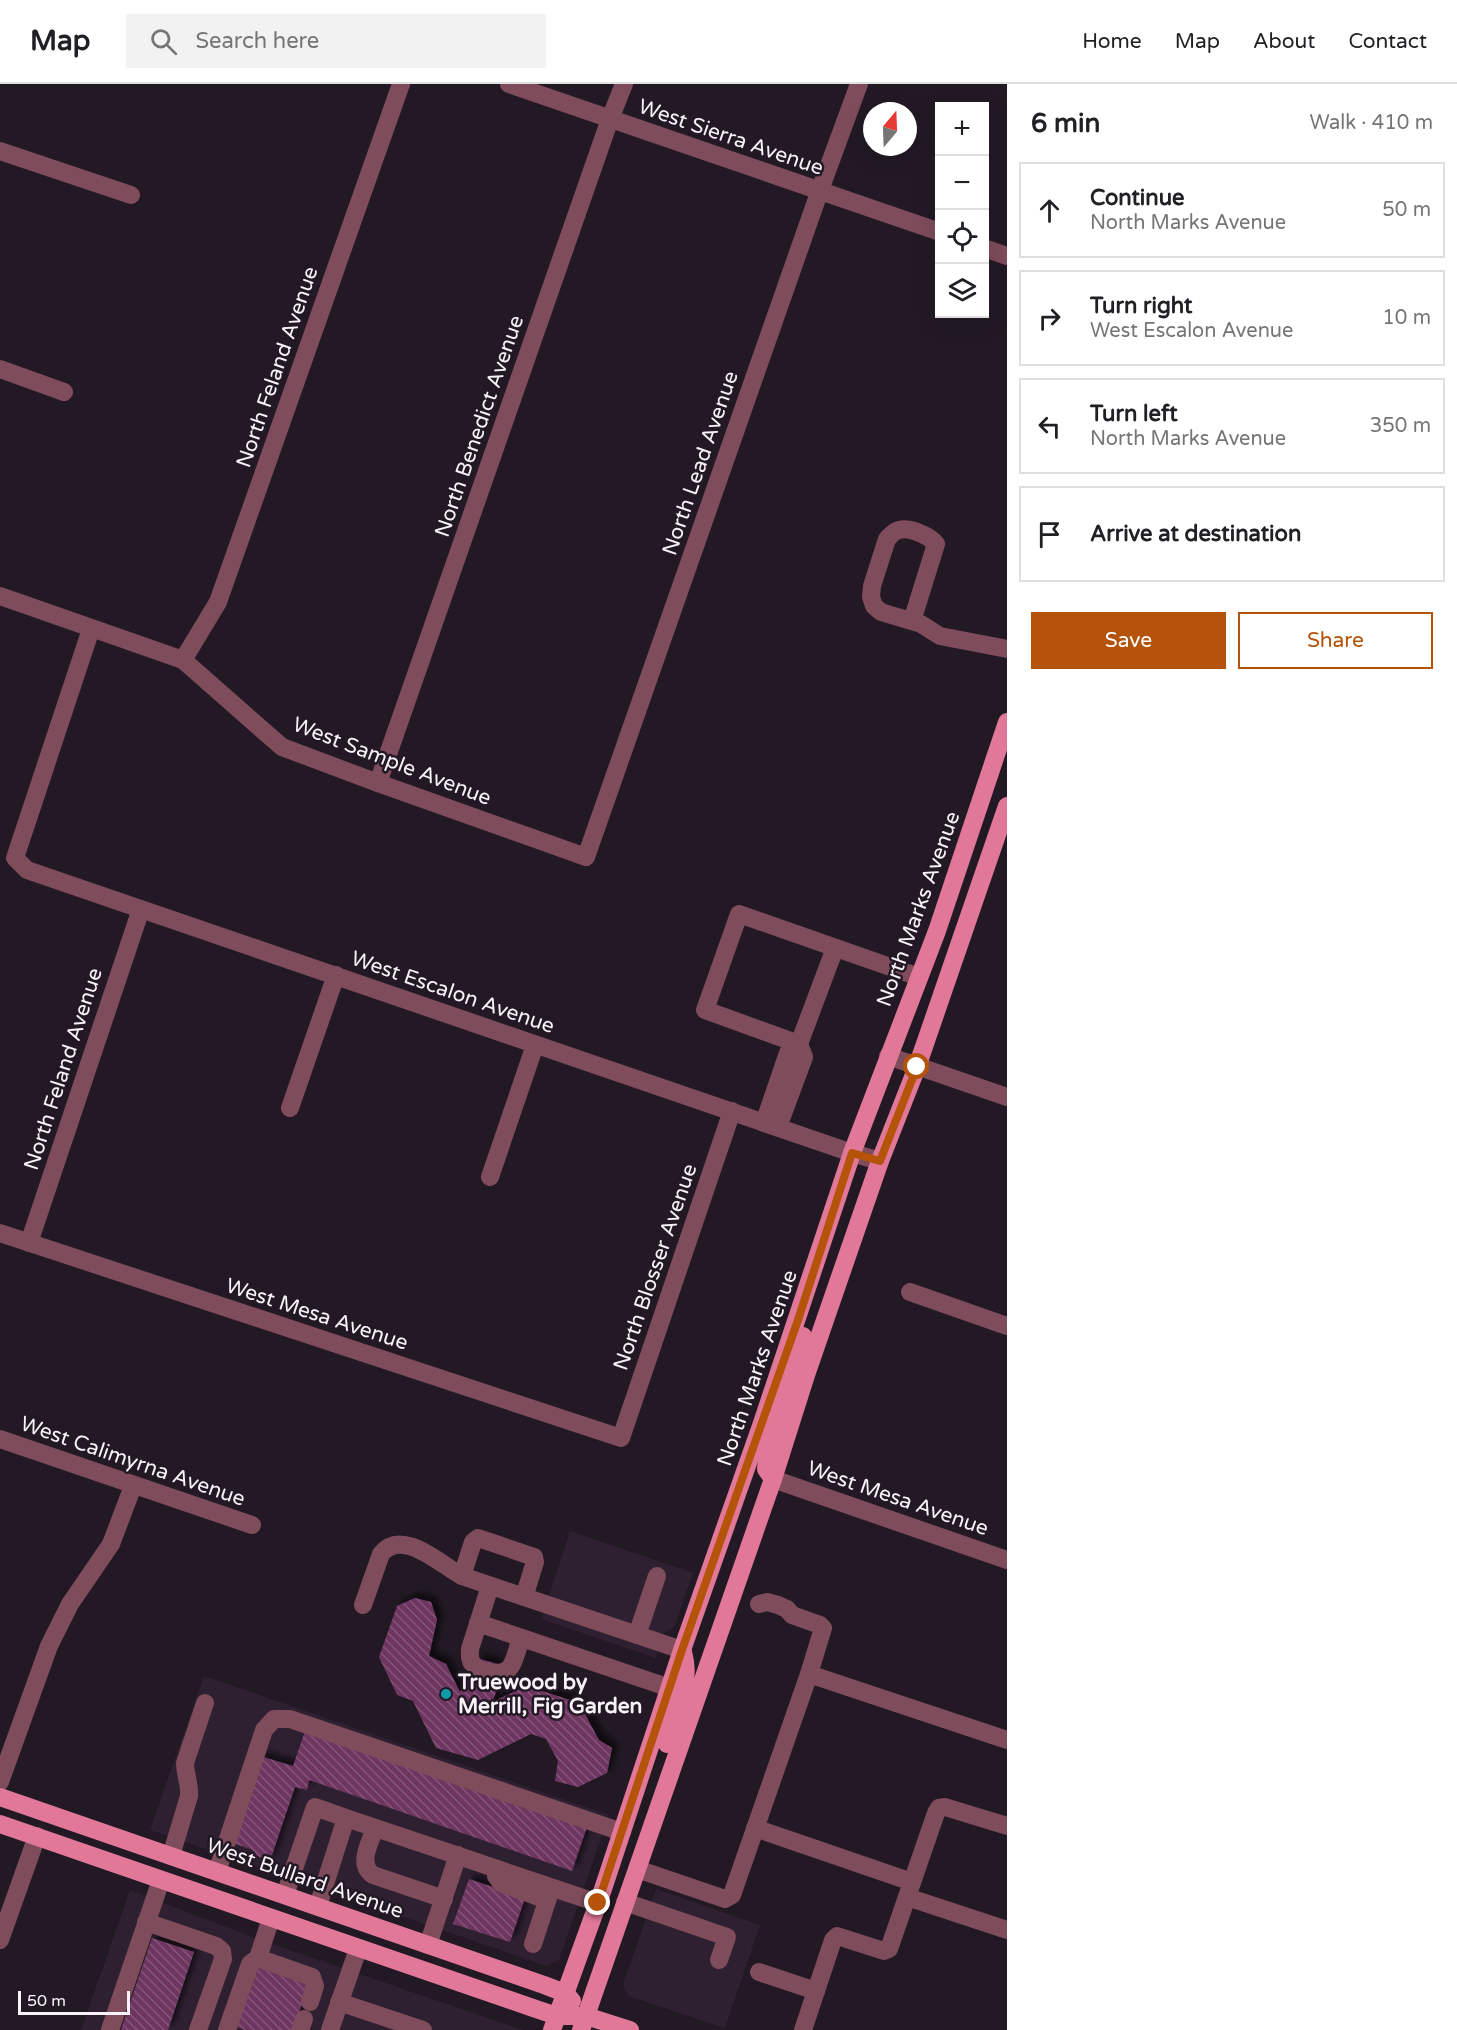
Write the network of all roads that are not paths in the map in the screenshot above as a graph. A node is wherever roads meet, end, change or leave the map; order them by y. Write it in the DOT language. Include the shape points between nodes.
graph roads {
  1 [pos="400,84"];
  2 [pos="508,84"];
  3 [pos="624,84"];
  4 [pos="859,84"];
  5 [pos="610,119"];
  6 [pos="0,151"];
  7 [pos="820,190"];
  8 [pos="131,195"];
  9 [pos="935,231"];
  10 [pos="989,250"];
  11 [pos="1007,256"];
  12 [pos="0,369"];
  13 [pos="64,392"];
  14 [pos="0,596"];
  15 [pos="912,621"];
  16 [pos="91,628"];
  17 [pos="1007,649"];
  18 [pos="183,660"];
  19 [pos="1007,722"];
  20 [pos="378,783"];
  21 [pos="1007,806"];
  22 [pos="586,857"];
  23 [pos="141,909"];
  24 [pos="835,948"];
  25 [pos="336,975"];
  26 [pos="919,977"];
  27 [pos="799,1044"];
  28 [pos="536,1045"];
  29 [pos="888,1056"];
  30 [pos="917,1067"];
  31 [pos="1007,1097"];
  32 [pos="290,1108"];
  33 [pos="732,1111"];
  34 [pos="771,1125"];
  35 [pos="852,1153"];
  36 [pos="880,1161"];
  37 [pos="490,1177"];
  38 [pos="0,1233"];
  39 [pos="29,1243"];
  40 [pos="910,1292"];
  41 [pos="798,1320"];
  42 [pos="1007,1326"];
  43 [pos="621,1438"];
  44 [pos="0,1439"];
  45 [pos="773,1479"];
  46 [pos="133,1486"];
  47 [pos="252,1525"];
  48 [pos="1007,1560"];
  49 [pos="462,1576"];
  50 [pos="657,1576"];
  51 [pos="490,1586"];
  52 [pos="732,1596"];
  53 [pos="525,1597"];
  54 [pos="363,1605"];
  55 [pos="478,1623"];
  56 [pos="637,1635"];
  57 [pos="521,1638"];
  58 [pos="682,1650"];
  59 [pos="809,1674"];
  60 [pos="670,1688"];
  61 [pos="205,1703"];
  62 [pos="1007,1740"];
  63 [pos="0,1782"];
  64 [pos="0,1797"];
  65 [pos="661,1798"];
  66 [pos="346,1818"];
  67 [pos="0,1824"];
  68 [pos="1007,1826"];
  69 [pos="375,1827"];
  70 [pos="755,1828"];
  71 [pos="622,1832"];
  72 [pos="37,1836"];
  73 [pos="458,1855"];
  74 [pos="171,1856"];
  75 [pos="637,1869"];
  76 [pos="218,1872"];
  77 [pos="169,1882"];
  78 [pos="910,1889"];
  79 [pos="549,1894"];
  80 [pos="444,1899"];
  81 [pos="625,1902"];
  82 [pos="598,1903"];
  83 [pos="318,1906"];
  84 [pos="281,1909"];
  85 [pos="147,1922"];
  86 [pos="1007,1930"];
  87 [pos="0,1940"];
  88 [pos="533,1944"];
  89 [pos="428,1945"];
  90 [pos="358,1948"];
  91 [pos="258,1958"];
  92 [pos="719,1960"];
  93 [pos="759,1972"];
  94 [pos="816,1991"];
  95 [pos="565,1993"];
  96 [pos="339,2002"];
  97 [pos="305,2017"];
  98 [pos="555,2023"];
  99 [pos="583,2023"];
  100 [pos="110,2030"];
  101 [pos="198,2030"];
  102 [pos="227,2030"];
  103 [pos="330,2030"];
  104 [pos="423,2030"];
  105 [pos="630,2030"];
  106 [pos="803,2030"];
  1 -- 18 [label="street, North Feland Avenue" via="218,602"];
  2 -- 5 [label="street, West Sierra Avenue"];
  3 -- 5 [label="street, North Benedict Avenue"];
  4 -- 7 [label="street, North Lead Avenue"];
  5 -- 7 [label="street, West Sierra Avenue"];
  5 -- 20 [label="street, North Benedict Avenue"];
  6 -- 8 [label="street"];
  7 -- 9 [label="street, West Sierra Avenue"];
  7 -- 22 [label="street, North Lead Avenue"];
  10 -- 11 [label="street"];
  12 -- 13 [label="street"];
  14 -- 16 [label="street, West Sample Avenue"];
  15 -- 15 [label="street" via="881,612 871,597 887,539 903,529 932,538 936,544"];
  15 -- 17 [label="street" via="940,636"];
  16 -- 18 [label="street, West Sample Avenue"];
  16 -- 23 [label="street, West Escalon Avenue" via="15,858 39,875"];
  18 -- 20 [label="street, West Sample Avenue" via="282,747"];
  19 -- 26 [label="main road, North Marks Avenue"];
  20 -- 22 [label="street, West Sample Avenue"];
  21 -- 30 [label="main road"];
  23 -- 25 [label="street, West Escalon Avenue"];
  23 -- 39 [label="street, North Feland Avenue"];
  24 -- 26 [label="street"];
  24 -- 27 [label="street"];
  24 -- 27 [label="street" via="739,914 705,1010"];
  25 -- 28 [label="street, West Escalon Avenue"];
  25 -- 32 [label="street"];
  26 -- 29 [label="main road, North Marks Avenue"];
  27 -- 34 [label="street" via="804,1057"];
  28 -- 33 [label="street, West Escalon Avenue"];
  28 -- 37 [label="street"];
  29 -- 30 [label="street"];
  29 -- 35 [label="main road, North Marks Avenue"];
  30 -- 31 [label="street"];
  30 -- 36 [label="main road"];
  33 -- 34 [label="street, West Escalon Avenue"];
  33 -- 43 [label="street, North Blosser Avenue"];
  34 -- 35 [label="street, West Escalon Avenue"];
  35 -- 36 [label="street, West Escalon Avenue"];
  35 -- 41 [label="main road, North Marks Avenue"];
  36 -- 45 [label="main road"];
  38 -- 39 [label="street, West Mesa Avenue"];
  39 -- 43 [label="street, West Mesa Avenue"];
  40 -- 42 [label="street"];
  41 -- 45 [label="main road" via="803,1334 796,1366 765,1460"];
  41 -- 58 [label="main road, North Marks Avenue"];
  44 -- 46 [label="street, West Calimyrna Avenue"];
  45 -- 48 [label="street, West Mesa Avenue"];
  45 -- 52 [label="main road"];
  46 -- 47 [label="street, West Calimyrna Avenue"];
  46 -- 63 [label="street" via="111,1544 70,1604 49,1646"];
  49 -- 51 [label="street"];
  49 -- 53 [label="street" via="473,1542 478,1538 534,1557"];
  49 -- 54 [label="street" via="418,1548 393,1545 381,1554"];
  50 -- 56 [label="street"];
  51 -- 53 [label="street"];
  51 -- 55 [label="street"];
  52 -- 59 [label="street" via="787,1609 823,1628"];
  52 -- 65 [label="main road"];
  53 -- 56 [label="street"];
  55 -- 57 [label="street"];
  55 -- 57 [label="street" via="470,1658 476,1666 494,1673 511,1666"];
  56 -- 58 [label="street"];
  57 -- 60 [label="street"];
  58 -- 60 [label="main road, North Marks Avenue"];
  58 -- 65 [label="main road" via="687,1676 658,1779"];
  59 -- 62 [label="street"];
  59 -- 70 [label="street"];
  60 -- 71 [label="main road, North Marks Avenue"];
  61 -- 74 [label="street" via="185,1763 189,1796"];
  64 -- 74 [label="main road, West Bullard Avenue"];
  65 -- 75 [label="main road"];
  66 -- 69 [label="street"];
  66 -- 83 [label="street"];
  66 -- 84 [label="street" via="315,1807"];
  67 -- 72 [label="main road, West Bullard Avenue"];
  68 -- 78 [label="street" via="939,1808"];
  69 -- 73 [label="street"];
  69 -- 80 [label="street" via="365,1858 367,1871"];
  70 -- 75 [label="street" via="729,1898"];
  70 -- 78 [label="street"];
  71 -- 76 [label="street" via="290,1719 274,1719 264,1730"];
  71 -- 82 [label="main road, North Marks Avenue"];
  72 -- 77 [label="main road, West Bullard Avenue"];
  72 -- 87 [label="street"];
  73 -- 79 [label="street"];
  73 -- 80 [label="street"];
  74 -- 76 [label="main road, West Bullard Avenue"];
  75 -- 81 [label="main road"];
  76 -- 84 [label="main road, West Bullard Avenue"];
  77 -- 84 [label="main road, West Bullard Avenue"];
  77 -- 85 [label="street"];
  78 -- 86 [label="street"];
  78 -- 94 [label="street" via="889,1949 837,1936"];
  79 -- 82 [label="street"];
  79 -- 88 [label="street"];
  80 -- 89 [label="street"];
  81 -- 92 [label="street" via="727,1937"];
  81 -- 99 [label="main road"];
  82 -- 95 [label="main road, North Marks Avenue"];
  83 -- 84 [label="main road, West Bullard Avenue"];
  83 -- 89 [label="main road, West Bullard Avenue"];
  84 -- 90 [label="main road, West Bullard Avenue"];
  84 -- 91 [label="street"];
  85 -- 100 [label="street"];
  85 -- 101 [label="street" via="222,1951 223,1959"];
  89 -- 95 [label="main road, West Bullard Avenue"];
  90 -- 96 [label="street"];
  90 -- 98 [label="main road, West Bullard Avenue"];
  91 -- 97 [label="street" via="312,1977 315,1986"];
  91 -- 102 [label="street" via="250,1964"];
  93 -- 94 [label="street"];
  94 -- 106 [label="street"];
  95 -- 98 [label="main road, North Marks Avenue"];
  95 -- 99 [label="main road, West Bullard Avenue"];
  96 -- 103 [label="street"];
  96 -- 104 [label="street"];
  98 -- 99 [label="main road, West Bullard Avenue"];
  99 -- 105 [label="main road, West Bullard Avenue"];
}
